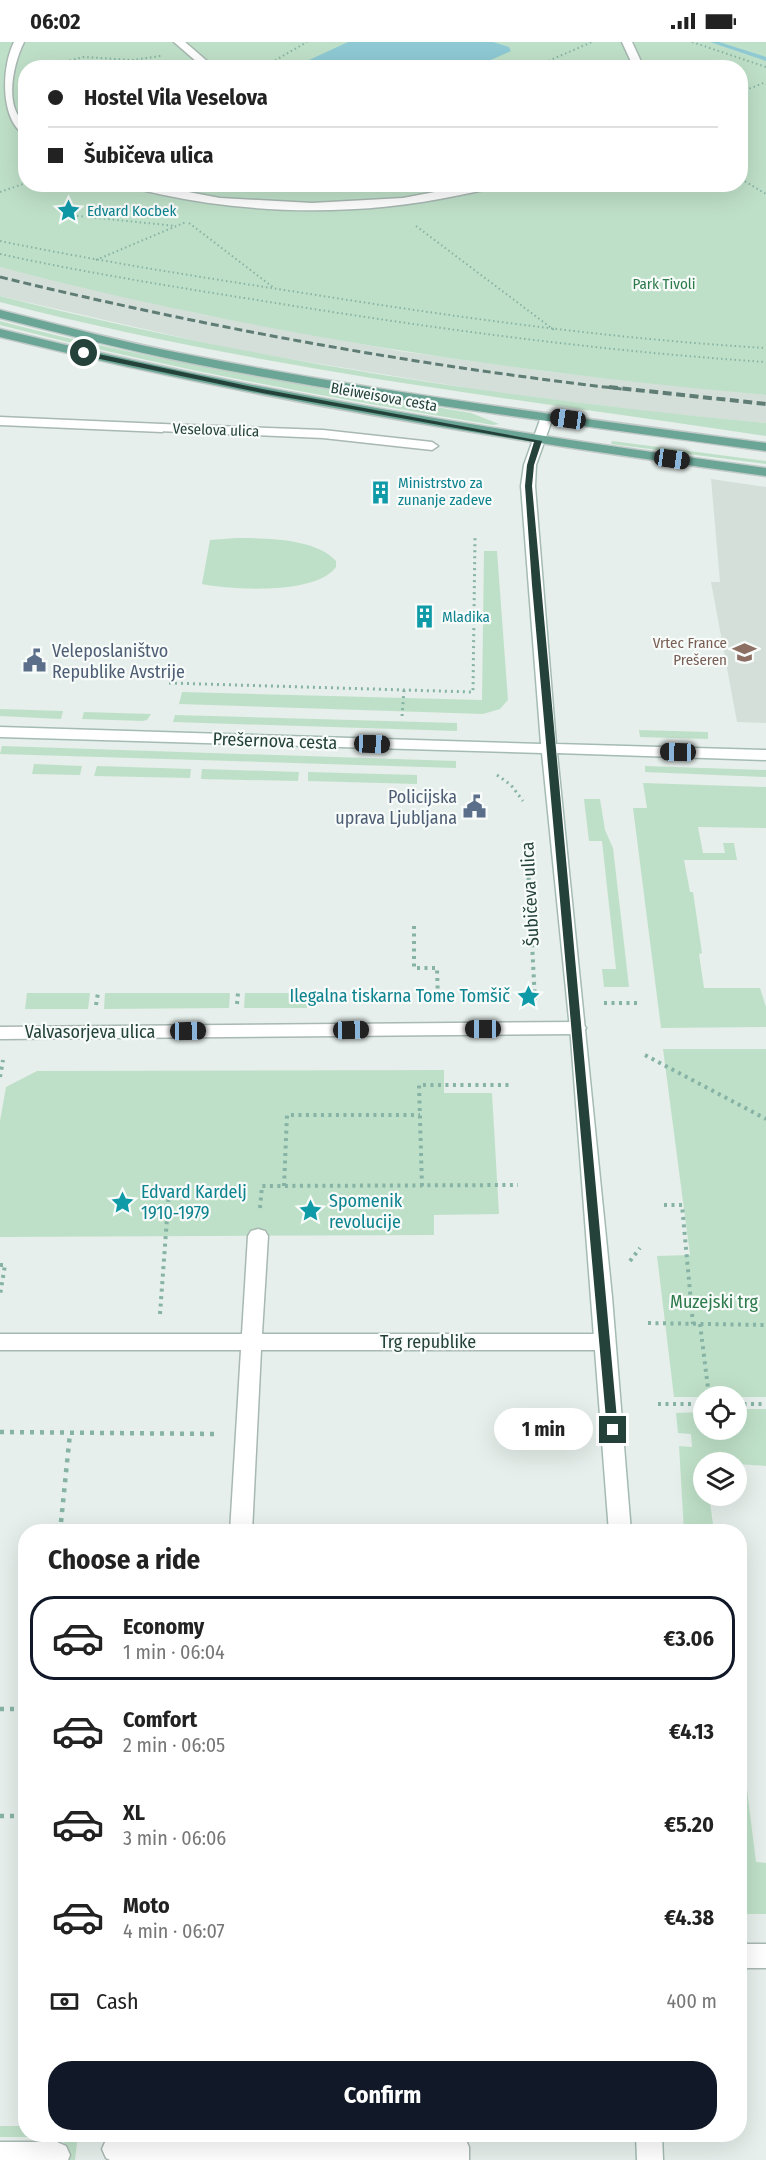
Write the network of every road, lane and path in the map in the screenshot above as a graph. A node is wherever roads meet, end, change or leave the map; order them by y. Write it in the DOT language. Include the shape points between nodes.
graph roads {
  1 [pos="19,42"];
  2 [pos="178,42"];
  3 [pos="307,42"];
  4 [pos="592,42"];
  5 [pos="627,42"];
  6 [pos="692,42"];
  7 [pos="188,49"];
  8 [pos="71,60"];
  9 [pos="201,60"];
  10 [pos="276,60"];
  11 [pos="550,60"];
  12 [pos="635,60"];
  13 [pos="745,60"];
  14 [pos="748,61"];
  15 [pos="766,67"];
  16 [pos="766,82"];
  17 [pos="748,89"];
  18 [pos="18,124"];
  19 [pos="748,183"];
  20 [pos="18,186"];
  21 [pos="0,192"];
  22 [pos="154,192"];
  23 [pos="165,192"];
  24 [pos="458,192"];
  25 [pos="766,194"];
  26 [pos="68,215"];
  27 [pos="194,219"];
  28 [pos="187,222"];
  29 [pos="412,223"];
  30 [pos="177,226"];
  31 [pos="0,241"];
  32 [pos="0,254"];
  33 [pos="96,261"];
  34 [pos="274,289"];
  35 [pos="0,314"];
  36 [pos="554,330"];
  37 [pos="0,333"];
  38 [pos="766,348"];
  39 [pos="766,362"];
  40 [pos="547,417"];
  41 [pos="0,421"];
  42 [pos="538,441"];
  43 [pos="432,446"];
  44 [pos="766,447"];
  45 [pos="766,472"];
  46 [pos="475,536"];
  47 [pos="169,683"];
  48 [pos="404,690"];
  49 [pos="402,716"];
  50 [pos="0,732"];
  51 [pos="549,749"];
  52 [pos="766,755"];
  53 [pos="494,773"];
  54 [pos="525,804"];
  55 [pos="526,839"];
  56 [pos="414,926"];
  57 [pos="528,1028"];
  58 [pos="439,1029"];
  59 [pos="0,1033"];
  60 [pos="578,1035"];
  61 [pos="645,1055"];
  62 [pos="511,1085"];
  63 [pos="420,1115"];
  64 [pos="766,1119"];
  65 [pos="518,1185"];
  66 [pos="284,1186"];
  67 [pos="422,1186"];
  68 [pos="170,1191"];
  69 [pos="663,1205"];
  70 [pos="258,1236"];
  71 [pos="0,1265"];
  72 [pos="0,1295"];
  73 [pos="648,1323"];
  74 [pos="693,1324"];
  75 [pos="700,1324"];
  76 [pos="766,1326"];
  77 [pos="0,1342"];
  78 [pos="158,1342"];
  79 [pos="252,1342"];
  80 [pos="605,1342"];
  81 [pos="708,1386"];
  82 [pos="658,1404"];
  83 [pos="693,1404"];
  84 [pos="747,1404"];
  85 [pos="766,1404"];
  86 [pos="0,1432"];
  87 [pos="70,1433"];
  88 [pos="247,1435"];
  89 [pos="61,1524"];
  90 [pos="241,1524"];
  91 [pos="619,1524"];
  92 [pos="0,1709"];
  93 [pos="18,1709"];
  94 [pos="0,1816"];
  95 [pos="18,1816"];
  96 [pos="747,1956"];
  97 [pos="766,1956"];
  98 [pos="649,2142"];
  99 [pos="244,2148"];
  100 [pos="115,2149"];
  101 [pos="0,2155"];
  102 [pos="57,2155"];
  103 [pos="456,2160"];
  104 [pos="650,2160"];
  1 -- 18 [label="street" via="6,99"];
  2 -- 7 [label="street"];
  3 -- 10 [label="path"];
  4 -- 11 [label="path"];
  5 -- 12 [label="street"];
  6 -- 13 [label="path"];
  7 -- 8 [label="path" via="148,59"];
  7 -- 9 [label="street"];
  14 -- 15 [label="path"];
  16 -- 17 [label="path"];
  19 -- 25 [label="path"];
  20 -- 21 [label="path"];
  22 -- 28 [label="path" via="152,198"];
  23 -- 24 [label="street" via="222,202 309,207 426,199"];
  26 -- 30 [label="path"];
  27 -- 28 [label="path"];
  28 -- 30 [label="path"];
  28 -- 34 [label="path"];
  29 -- 36 [label="path"];
  30 -- 33 [label="path"];
  31 -- 33 [label="path"];
  32 -- 39 [label="path" via="65,268 509,337 630,352"];
  33 -- 34 [label="path"];
  34 -- 36 [label="path"];
  35 -- 40 [label="main road, Bleiweisova cesta" via="210,362"];
  36 -- 38 [label="path"];
  37 -- 42 [label="main road, Bleiweisova cesta" via="251,389"];
  40 -- 42 [label="street, Šubičeva ulica"];
  40 -- 44 [label="main road, Bleiweisova cesta"];
  41 -- 43 [label="street, Veselova ulica" via="323,434"];
  42 -- 45 [label="main road, Bleiweisova cesta"];
  42 -- 51 [label="street, Šubičeva ulica" via="528,486"];
  46 -- 48 [label="path" via="473,692"];
  47 -- 48 [label="path"];
  48 -- 49 [label="path"];
  50 -- 51 [label="street, Prešernova cesta"];
  51 -- 52 [label="street, Prešernova cesta"];
  51 -- 60 [label="street, Šubičeva ulica"];
  53 -- 54 [label="path" via="511,784"];
  55 -- 57 [label="path, Šubičeva ulica" via="536,1003"];
  56 -- 58 [label="path" via="414,968 437,968"];
  57 -- 58 [label="street, Valvasorjeva ulica"];
  57 -- 60 [label="street, Valvasorjeva ulica"];
  58 -- 59 [label="street, Valvasorjeva ulica"];
  60 -- 80 [label="street, Šubičeva ulica"];
  61 -- 64 [label="path"];
  62 -- 63 [label="path" via="419,1085"];
  63 -- 66 [label="path" via="287,1115"];
  63 -- 67 [label="path"];
  65 -- 67 [label="path"];
  66 -- 67 [label="path"];
  66 -- 70 [label="path" via="262,1186"];
  68 -- 78 [label="path"];
  69 -- 74 [label="path" via="682,1205"];
  70 -- 79 [label="street"];
  71 -- 72 [label="path" via="5,1266"];
  73 -- 74 [label="path"];
  74 -- 75 [label="path"];
  75 -- 76 [label="path"];
  75 -- 81 [label="path"];
  77 -- 78 [label="street, Trg republike"];
  78 -- 79 [label="street, Trg republike"];
  79 -- 80 [label="street, Trg republike"];
  79 -- 88 [label="street"];
  80 -- 91 [label="street, Šubičeva ulica"];
  82 -- 83 [label="path"];
  84 -- 85 [label="path"];
  86 -- 87 [label="path"];
  87 -- 88 [label="path"];
  87 -- 89 [label="path"];
  88 -- 90 [label="street"];
  92 -- 93 [label="path"];
  94 -- 95 [label="path"];
  96 -- 97 [label="street"];
  98 -- 104 [label="street"];
  99 -- 100 [label="street"];
  99 -- 103 [label="street" via="456,2147"];
  101 -- 102 [label="street"];
}
